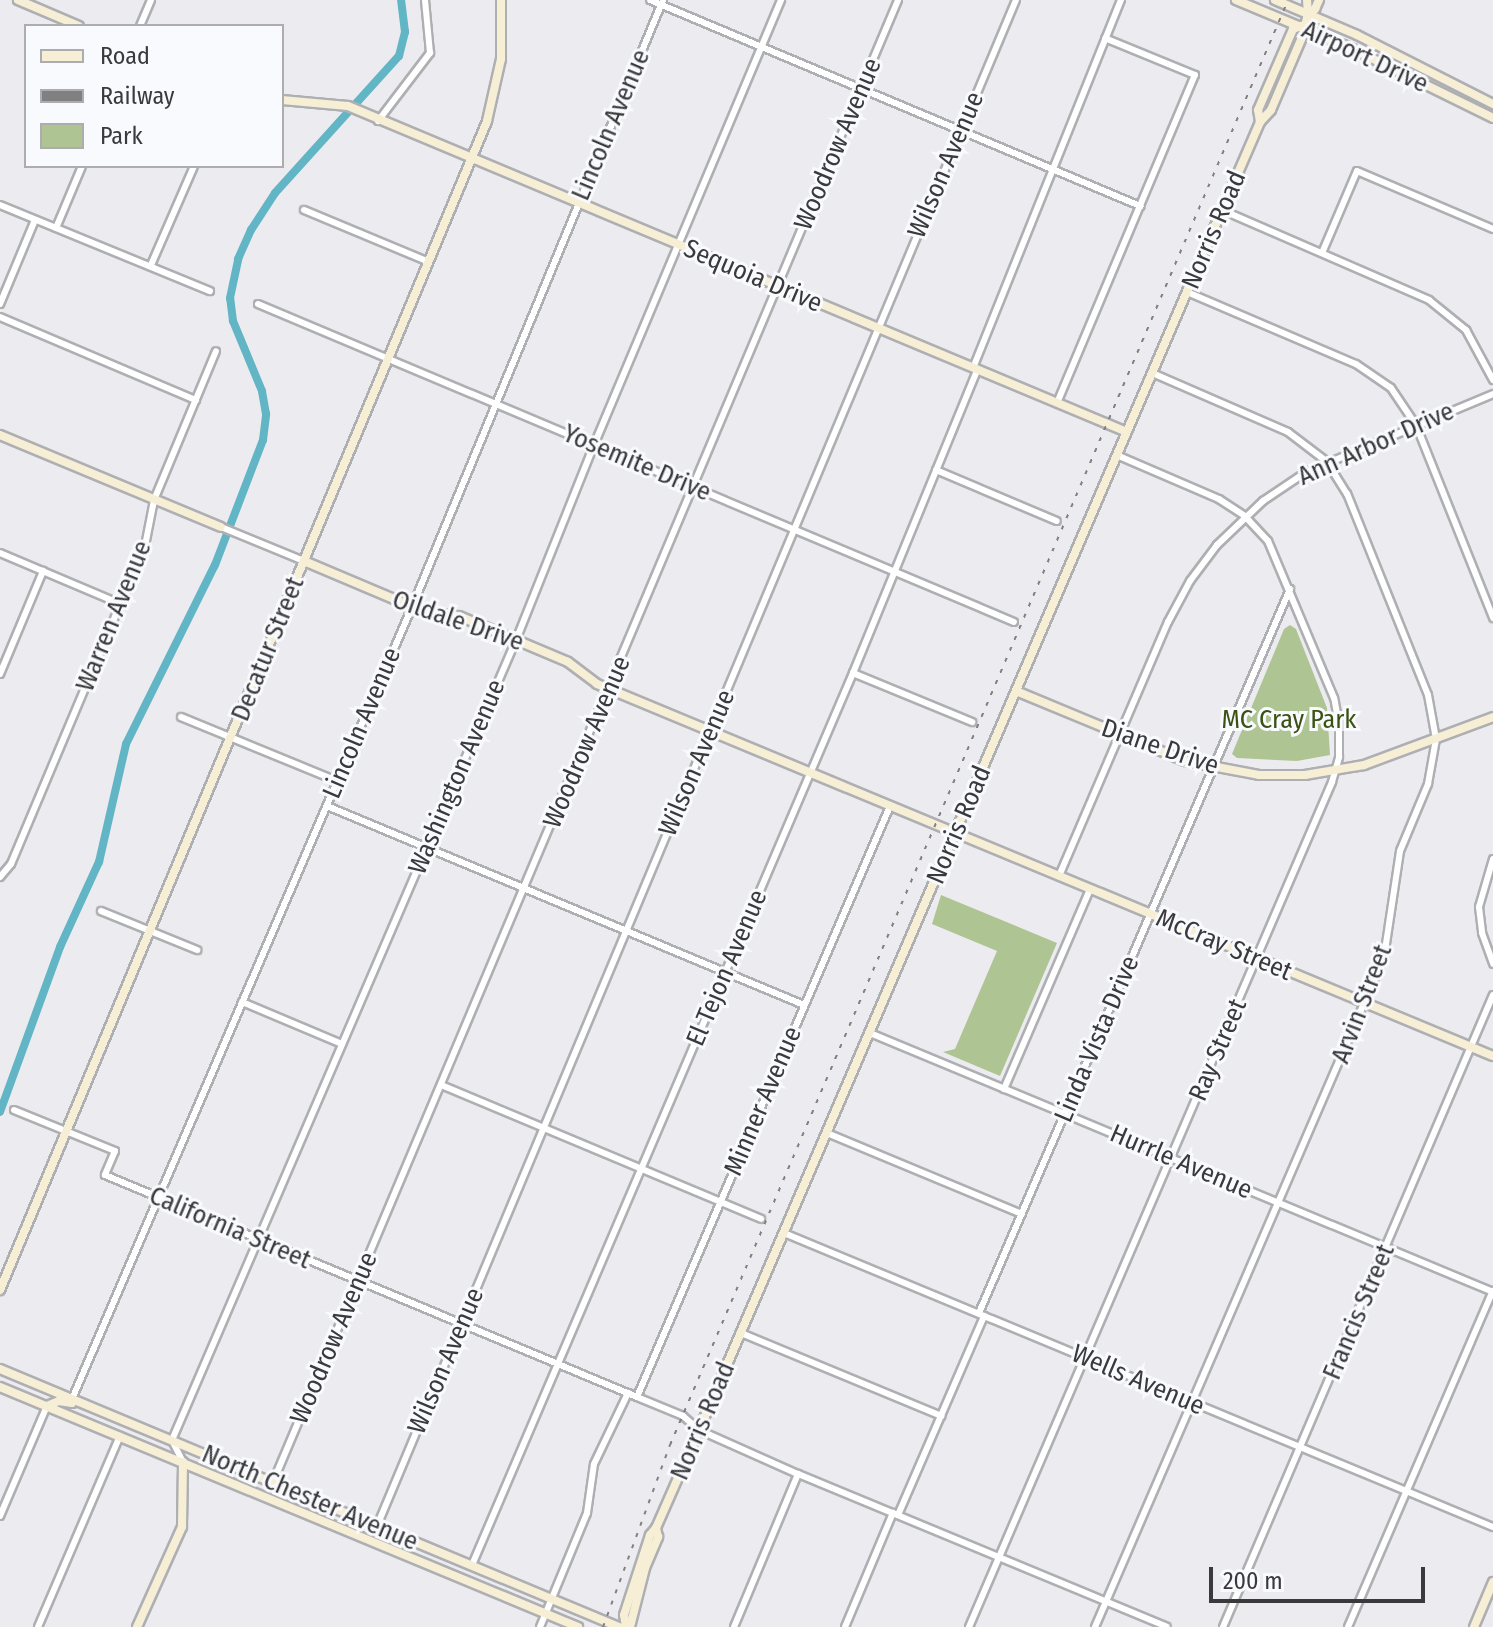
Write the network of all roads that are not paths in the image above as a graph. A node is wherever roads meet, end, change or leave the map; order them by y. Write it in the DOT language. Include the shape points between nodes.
graph roads {
  1 [pos="18,0"];
  2 [pos="151,0"];
  3 [pos="425,0"];
  4 [pos="501,0"];
  5 [pos="650,0"];
  6 [pos="781,0"];
  7 [pos="898,0"];
  8 [pos="1016,0"];
  9 [pos="1121,0"];
  10 [pos="1236,0"];
  11 [pos="1275,0"];
  12 [pos="1307,0"];
  13 [pos="1319,0"];
  14 [pos="662,2"];
  15 [pos="1308,14"];
  16 [pos="74,24"];
  17 [pos="141,24"];
  18 [pos="1302,26"];
  19 [pos="1105,38"];
  20 [pos="762,47"];
  21 [pos="861,88"];
  22 [pos="284,100"];
  23 [pos="1493,104"];
  24 [pos="1493,118"];
  25 [pos="378,121"];
  26 [pos="961,130"];
  27 [pos="471,159"];
  28 [pos="81,168"];
  29 [pos="193,168"];
  30 [pos="1054,169"];
  31 [pos="578,203"];
  32 [pos="0,205"];
  33 [pos="1140,206"];
  34 [pos="304,210"];
  35 [pos="1222,210"];
  36 [pos="35,220"];
  37 [pos="56,228"];
  38 [pos="1493,229"];
  39 [pos="678,245"];
  40 [pos="1322,253"];
  41 [pos="429,262"];
  42 [pos="151,265"];
  43 [pos="778,287"];
  44 [pos="210,291"];
  45 [pos="1187,292"];
  46 [pos="0,304"];
  47 [pos="258,304"];
  48 [pos="0,317"];
  49 [pos="878,328"];
  50 [pos="216,351"];
  51 [pos="388,359"];
  52 [pos="975,369"];
  53 [pos="1152,373"];
  54 [pos="1493,380"];
  55 [pos="1493,394"];
  56 [pos="196,400"];
  57 [pos="494,403"];
  58 [pos="1057,403"];
  59 [pos="1416,425"];
  60 [pos="1127,432"];
  61 [pos="0,435"];
  62 [pos="594,445"];
  63 [pos="1117,455"];
  64 [pos="1326,461"];
  65 [pos="936,470"];
  66 [pos="694,487"];
  67 [pos="154,500"];
  68 [pos="1245,516"];
  69 [pos="1057,521"];
  70 [pos="221,527"];
  71 [pos="794,528"];
  72 [pos="0,553"];
  73 [pos="304,561"];
  74 [pos="43,571"];
  75 [pos="895,571"];
  76 [pos="1290,589"];
  77 [pos="121,604"];
  78 [pos="412,607"];
  79 [pos="1493,618"];
  80 [pos="1014,622"];
  81 [pos="516,640"];
  82 [pos="853,673"];
  83 [pos="0,674"];
  84 [pos="610,689"];
  85 [pos="1016,691"];
  86 [pos="181,717"];
  87 [pos="1493,717"];
  88 [pos="972,722"];
  89 [pos="710,731"];
  90 [pos="1119,735"];
  91 [pos="232,738"];
  92 [pos="1436,739"];
  93 [pos="1213,768"];
  94 [pos="1336,771"];
  95 [pos="810,773"];
  96 [pos="337,781"];
  97 [pos="327,806"];
  98 [pos="890,806"];
  99 [pos="956,831"];
  100 [pos="427,848"];
  101 [pos="1493,859"];
  102 [pos="1059,876"];
  103 [pos="0,877"];
  104 [pos="525,889"];
  105 [pos="1090,889"];
  106 [pos="101,911"];
  107 [pos="1151,914"];
  108 [pos="149,930"];
  109 [pos="627,932"];
  110 [pos="197,950"];
  111 [pos="1257,958"];
  112 [pos="1493,964"];
  113 [pos="725,973"];
  114 [pos="1493,995"];
  115 [pos="242,1002"];
  116 [pos="1365,1003"];
  117 [pos="804,1005"];
  118 [pos="870,1033"];
  119 [pos="342,1044"];
  120 [pos="1473,1048"];
  121 [pos="1493,1056"];
  122 [pos="441,1085"];
  123 [pos="1004,1089"];
  124 [pos="14,1110"];
  125 [pos="1065,1114"];
  126 [pos="545,1128"];
  127 [pos="66,1132"];
  128 [pos="827,1133"];
  129 [pos="1171,1158"];
  130 [pos="641,1168"];
  131 [pos="157,1198"];
  132 [pos="720,1202"];
  133 [pos="1279,1203"];
  134 [pos="1022,1214"];
  135 [pos="761,1219"];
  136 [pos="784,1233"];
  137 [pos="258,1240"];
  138 [pos="1387,1248"];
  139 [pos="358,1281"];
  140 [pos="0,1290"];
  141 [pos="1493,1292"];
  142 [pos="981,1314"];
  143 [pos="461,1324"];
  144 [pos="741,1333"];
  145 [pos="1085,1358"];
  146 [pos="557,1364"];
  147 [pos="0,1369"];
  148 [pos="0,1387"];
  149 [pos="628,1393"];
  150 [pos="637,1397"];
  151 [pos="72,1399"];
  152 [pos="1193,1402"];
  153 [pos="85,1404"];
  154 [pos="47,1406"];
  155 [pos="941,1416"];
  156 [pos="699,1430"];
  157 [pos="120,1436"];
  158 [pos="172,1440"];
  159 [pos="1300,1447"];
  160 [pos="183,1462"];
  161 [pos="798,1474"];
  162 [pos="273,1482"];
  163 [pos="1407,1492"];
  164 [pos="895,1514"];
  165 [pos="0,1516"];
  166 [pos="377,1526"];
  167 [pos="1493,1527"];
  168 [pos="998,1557"];
  169 [pos="472,1565"];
  170 [pos="1493,1582"];
  171 [pos="552,1598"];
  172 [pos="1106,1602"];
  173 [pos="546,1613"];
  174 [pos="38,1627"];
  175 [pos="137,1627"];
  176 [pos="540,1627"];
  177 [pos="578,1627"];
  178 [pos="619,1627"];
  179 [pos="628,1627"];
  180 [pos="734,1627"];
  181 [pos="845,1627"];
  182 [pos="969,1627"];
  183 [pos="1095,1627"];
  184 [pos="1167,1627"];
  185 [pos="1223,1627"];
  186 [pos="1348,1627"];
  187 [pos="1474,1627"];
  1 -- 16 [label="street"];
  2 -- 17 [label="street"];
  3 -- 25 [label="street" via="430,53"];
  4 -- 27 [label="street, Decatur Street" via="499,77"];
  5 -- 14 [label="street"];
  6 -- 20 [label="street, Washington Avenue"];
  7 -- 21 [label="street, Woodrow Avenue"];
  8 -- 26 [label="street, Wilson Avenue"];
  9 -- 19 [label="street, El Tejon Avenue"];
  10 -- 18 [label="street, Airport Drive"];
  11 -- 15 [label="street, Airport Drive"];
  12 -- 15 [label="street"];
  13 -- 15 [label="street, Norris Road"];
  14 -- 20 [label="street"];
  14 -- 31 [label="street, Lincoln Avenue"];
  15 -- 18 [label="street, Norris Road"];
  15 -- 23 [label="street, Airport Drive"];
  18 -- 24 [label="street, Airport Drive"];
  18 -- 35 [label="street, Norris Road" via="1303,35 1271,110 1260,122"];
  19 -- 30 [label="street, El Tejon Avenue"];
  19 -- 33 [label="street" via="1195,75"];
  20 -- 21 [label="street"];
  20 -- 39 [label="street, Washington Avenue"];
  21 -- 26 [label="street"];
  21 -- 43 [label="street, Woodrow Avenue"];
  22 -- 25 [label="street, Sequoia Drive" via="348,106"];
  25 -- 27 [label="street, Sequoia Drive"];
  26 -- 30 [label="street"];
  26 -- 49 [label="street, Wilson Avenue"];
  27 -- 31 [label="street, Sequoia Drive"];
  27 -- 41 [label="street, Decatur Street"];
  28 -- 37 [label="street"];
  29 -- 42 [label="street"];
  30 -- 33 [label="street"];
  30 -- 52 [label="street, El Tejon Avenue"];
  31 -- 39 [label="street, Sequoia Drive"];
  31 -- 57 [label="street, Lincoln Avenue"];
  32 -- 36 [label="street"];
  33 -- 58 [label="street"];
  34 -- 41 [label="street"];
  35 -- 40 [label="street"];
  35 -- 45 [label="street, Norris Road"];
  36 -- 37 [label="street"];
  36 -- 46 [label="street"];
  37 -- 42 [label="street"];
  38 -- 40 [label="street" via="1357,171"];
  39 -- 43 [label="street, Sequoia Drive"];
  39 -- 62 [label="street, Washington Avenue"];
  40 -- 54 [label="street" via="1443,308 1476,343"];
  41 -- 51 [label="street, Decatur Street"];
  42 -- 44 [label="street"];
  43 -- 49 [label="street, Sequoia Drive"];
  43 -- 66 [label="street, Woodrow Avenue"];
  45 -- 53 [label="street, Norris Road"];
  45 -- 59 [label="street" via="1368,370 1401,400"];
  47 -- 51 [label="street, Yosemite Drive"];
  48 -- 56 [label="street"];
  49 -- 52 [label="street, Sequoia Drive"];
  49 -- 71 [label="street, Wilson Avenue"];
  50 -- 56 [label="street, Warren Avenue"];
  51 -- 57 [label="street, Yosemite Drive"];
  51 -- 73 [label="street, Decatur Street"];
  52 -- 58 [label="street, Sequoia Drive"];
  52 -- 65 [label="street, El Tejon Avenue"];
  53 -- 60 [label="street, Norris Road"];
  53 -- 64 [label="street, Arvin Street" via="1288,432"];
  55 -- 59 [label="street, Ann Arbor Drive"];
  56 -- 67 [label="street, Warren Avenue"];
  57 -- 62 [label="street, Yosemite Drive"];
  57 -- 78 [label="street, Lincoln Avenue"];
  58 -- 60 [label="street, Sequoia Drive"];
  59 -- 64 [label="street, Ann Arbor Drive"];
  59 -- 79 [label="street"];
  60 -- 63 [label="street, Norris Road"];
  61 -- 67 [label="street, Oildale Drive"];
  62 -- 66 [label="street, Yosemite Drive"];
  62 -- 81 [label="street, Washington Avenue"];
  63 -- 68 [label="street, Ray Street" via="1219,499"];
  63 -- 85 [label="street, Norris Road"];
  64 -- 68 [label="street, Ann Arbor Drive"];
  64 -- 92 [label="street, Arvin Street" via="1347,494 1428,695"];
  65 -- 69 [label="street"];
  65 -- 75 [label="street, El Tejon Avenue"];
  66 -- 71 [label="street, Yosemite Drive"];
  66 -- 84 [label="street, Woodrow Avenue"];
  67 -- 70 [label="street, Oildale Drive"];
  67 -- 77 [label="street, Warren Avenue" via="145,546"];
  68 -- 76 [label="street, Ray Street" via="1268,541"];
  68 -- 90 [label="street, Ann Arbor Drive" via="1178,601"];
  70 -- 73 [label="street, Oildale Drive"];
  71 -- 75 [label="street, Yosemite Drive"];
  71 -- 89 [label="street, Wilson Avenue"];
  72 -- 74 [label="street"];
  73 -- 78 [label="street, Oildale Drive"];
  73 -- 91 [label="street, Decatur Street"];
  74 -- 77 [label="street"];
  74 -- 83 [label="street"];
  75 -- 80 [label="street, Yosemite Drive"];
  75 -- 82 [label="street, El Tejon Avenue"];
  76 -- 93 [label="street, Linda Vista Drive"];
  76 -- 94 [label="street, Ray Street" via="1337,711"];
  77 -- 103 [label="street, Warren Avenue" via="11,864"];
  78 -- 81 [label="street, Oildale Drive" via="459,616"];
  78 -- 96 [label="street, Lincoln Avenue"];
  81 -- 84 [label="street, Oildale Drive" via="568,662"];
  81 -- 100 [label="street, Washington Avenue"];
  82 -- 88 [label="street"];
  82 -- 95 [label="street, El Tejon Avenue"];
  84 -- 89 [label="street, Oildale Drive"];
  84 -- 104 [label="street, Woodrow Avenue"];
  85 -- 90 [label="street, Diane Drive"];
  85 -- 99 [label="street, Norris Road"];
  86 -- 91 [label="street"];
  87 -- 92 [label="street, Diane Drive"];
  89 -- 95 [label="street, Oildale Drive"];
  89 -- 109 [label="street, Wilson Avenue"];
  90 -- 93 [label="street, Diane Drive"];
  90 -- 102 [label="street, Ann Arbor Drive"];
  91 -- 96 [label="street"];
  91 -- 108 [label="street, Decatur Street"];
  92 -- 94 [label="street, Diane Drive"];
  92 -- 116 [label="street, Arvin Street" via="1428,784 1397,864 1388,943"];
  93 -- 94 [label="street, Diane Drive" via="1282,775"];
  93 -- 107 [label="street, Linda Vista Drive"];
  94 -- 111 [label="street, Ray Street"];
  95 -- 98 [label="street, Oildale Drive"];
  95 -- 113 [label="street, El Tejon Avenue"];
  96 -- 97 [label="street, Lincoln Avenue"];
  97 -- 100 [label="street"];
  97 -- 115 [label="street, Lincoln Avenue"];
  98 -- 99 [label="street, Oildale Drive"];
  98 -- 117 [label="street, Minner Avenue"];
  99 -- 102 [label="street, McCray Street"];
  99 -- 118 [label="street, Norris Road"];
  100 -- 104 [label="street"];
  100 -- 119 [label="street, Washington Avenue"];
  101 -- 112 [label="street" via="1479,907"];
  102 -- 105 [label="street, McCray Street"];
  104 -- 109 [label="street"];
  104 -- 122 [label="street, Woodrow Avenue"];
  105 -- 107 [label="street, McCray Street"];
  105 -- 123 [label="street"];
  106 -- 108 [label="street"];
  107 -- 111 [label="street, McCray Street"];
  107 -- 125 [label="street, Linda Vista Drive"];
  108 -- 110 [label="street"];
  108 -- 127 [label="street, Decatur Street"];
  109 -- 113 [label="street"];
  109 -- 126 [label="street, Wilson Avenue"];
  111 -- 116 [label="street, McCray Street"];
  111 -- 129 [label="street, Ray Street"];
  113 -- 117 [label="street"];
  113 -- 130 [label="street, El Tejon Avenue"];
  114 -- 120 [label="street, Francis Street"];
  115 -- 119 [label="street"];
  115 -- 131 [label="street, Lincoln Avenue"];
  116 -- 120 [label="street, McCray Street"];
  116 -- 133 [label="street, Arvin Street"];
  117 -- 132 [label="street, Minner Avenue"];
  118 -- 123 [label="street, Hurrle Avenue"];
  118 -- 128 [label="street, Norris Road"];
  119 -- 137 [label="street, Washington Avenue"];
  120 -- 121 [label="street, McCray Street"];
  120 -- 138 [label="street, Francis Street"];
  122 -- 126 [label="street"];
  122 -- 139 [label="street, Woodrow Avenue"];
  123 -- 125 [label="street, Hurrle Avenue"];
  124 -- 127 [label="street, California Street"];
  125 -- 129 [label="street, Hurrle Avenue"];
  125 -- 134 [label="street, Linda Vista Drive"];
  126 -- 130 [label="street"];
  126 -- 143 [label="street, Wilson Avenue"];
  127 -- 131 [label="street, California Street" via="115,1151 105,1175"];
  127 -- 140 [label="street, Decatur Street"];
  128 -- 134 [label="street"];
  128 -- 136 [label="street, Norris Road"];
  129 -- 133 [label="street, Hurrle Avenue"];
  129 -- 145 [label="street, Ray Street"];
  130 -- 132 [label="street"];
  130 -- 146 [label="street, El Tejon Avenue"];
  131 -- 137 [label="street, California Street"];
  131 -- 151 [label="street, Lincoln Avenue"];
  132 -- 135 [label="street"];
  132 -- 150 [label="street, Minner Avenue"];
  133 -- 138 [label="street, Hurrle Avenue"];
  133 -- 152 [label="street, Arvin Street"];
  134 -- 142 [label="street, Linda Vista Drive"];
  136 -- 142 [label="street, Wells Avenue"];
  136 -- 144 [label="street, Norris Road"];
  137 -- 139 [label="street, California Street"];
  137 -- 158 [label="street, Washington Avenue"];
  138 -- 141 [label="street, Hurrle Avenue"];
  138 -- 159 [label="street, Francis Street"];
  139 -- 143 [label="street, California Street"];
  139 -- 162 [label="street, Woodrow Avenue"];
  141 -- 163 [label="street"];
  142 -- 145 [label="street, Wells Avenue"];
  142 -- 155 [label="street, Linda Vista Drive"];
  143 -- 146 [label="street, California Street"];
  143 -- 166 [label="street, Wilson Avenue"];
  144 -- 155 [label="street"];
  144 -- 156 [label="street, Norris Road"];
  145 -- 152 [label="street, Wells Avenue"];
  145 -- 168 [label="street, Ray Street"];
  146 -- 149 [label="street, California Street"];
  146 -- 169 [label="street, El Tejon Avenue"];
  147 -- 151 [label="street, North Chester Avenue"];
  148 -- 154 [label="street, North Chester Avenue"];
  149 -- 150 [label="street, California Street"];
  149 -- 171 [label="street" via="594,1464 587,1513"];
  150 -- 156 [label="street, California Street" via="683,1416"];
  151 -- 153 [label="street, North Chester Avenue"];
  152 -- 159 [label="street, Wells Avenue"];
  152 -- 172 [label="street, Arvin Street"];
  153 -- 154 [label="street" via="59,1401"];
  153 -- 158 [label="street, North Chester Avenue"];
  154 -- 157 [label="street, North Chester Avenue"];
  154 -- 165 [label="street"];
  155 -- 164 [label="street, Linda Vista Drive"];
  156 -- 161 [label="street, California Street"];
  156 -- 179 [label="street, Norris Road" via="638,1566 624,1615"];
  157 -- 160 [label="street, North Chester Avenue"];
  157 -- 174 [label="street"];
  158 -- 160 [label="street"];
  158 -- 162 [label="street, North Chester Avenue"];
  159 -- 163 [label="street, Wells Avenue"];
  159 -- 185 [label="street, Francis Street"];
  160 -- 173 [label="street, North Chester Avenue"];
  160 -- 175 [label="street" via="182,1527"];
  161 -- 164 [label="street, California Street"];
  161 -- 180 [label="street"];
  162 -- 166 [label="street, North Chester Avenue"];
  163 -- 167 [label="street, Wells Avenue"];
  163 -- 186 [label="street"];
  164 -- 168 [label="street, California Street"];
  164 -- 181 [label="street, Linda Vista Drive"];
  166 -- 169 [label="street, North Chester Avenue"];
  168 -- 172 [label="street, California Street"];
  168 -- 182 [label="street, Ray Street"];
  169 -- 171 [label="street, North Chester Avenue"];
  170 -- 187 [label="street"];
  171 -- 173 [label="street"];
  171 -- 178 [label="street, North Chester Avenue"];
  172 -- 183 [label="street, Arvin Street"];
  172 -- 184 [label="street, California Street"];
  173 -- 176 [label="street"];
  173 -- 177 [label="street, North Chester Avenue"];
}
